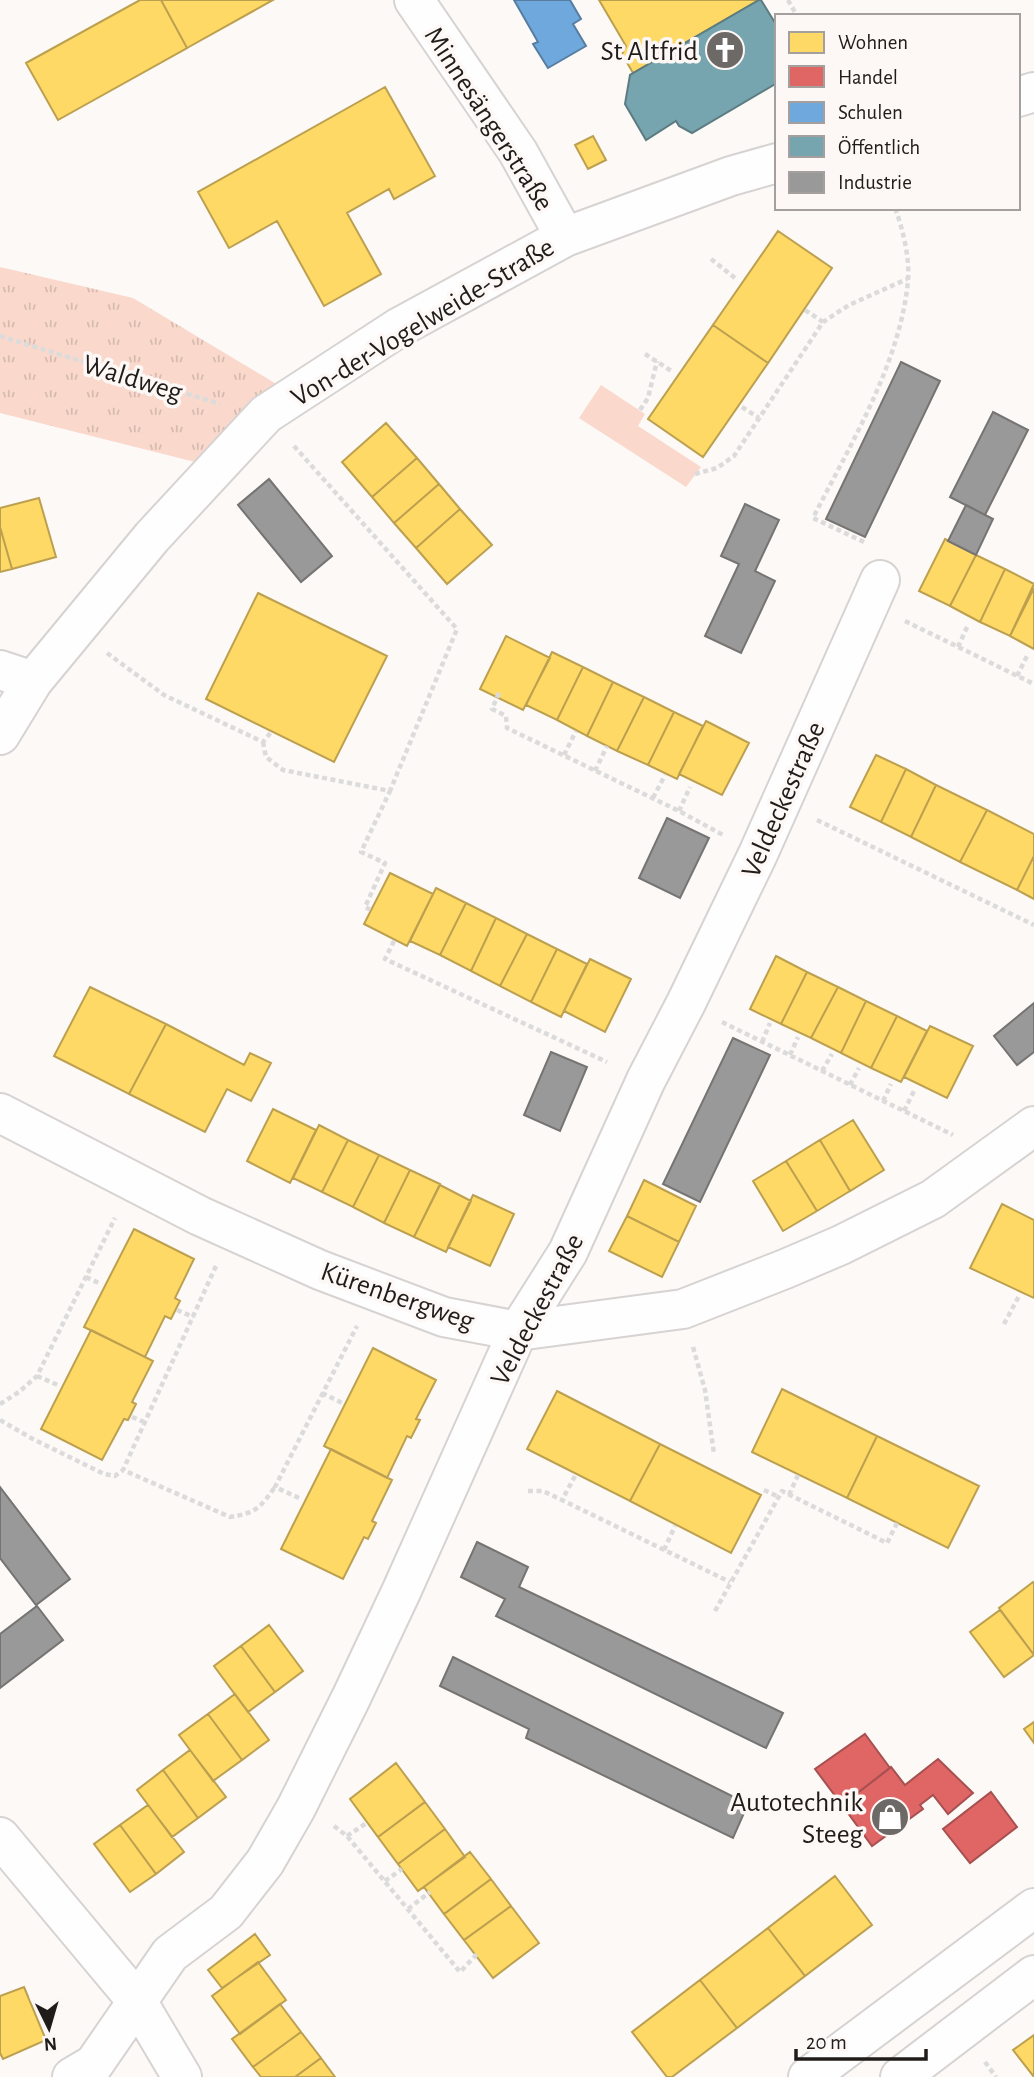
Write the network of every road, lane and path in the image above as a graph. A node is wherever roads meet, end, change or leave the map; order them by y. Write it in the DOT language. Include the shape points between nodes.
graph roads {
  1 [pos="414,0"];
  2 [pos="775,164"];
  3 [pos="896,210"];
  4 [pos="565,237"];
  5 [pos="711,259"];
  6 [pos="735,278"];
  7 [pos="908,279"];
  8 [pos="805,310"];
  9 [pos="823,322"];
  10 [pos="0,337"];
  11 [pos="645,354"];
  12 [pos="657,361"];
  13 [pos="673,372"];
  14 [pos="741,407"];
  15 [pos="640,410"];
  16 [pos="266,414"];
  17 [pos="759,418"];
  18 [pos="695,474"];
  19 [pos="874,576"];
  20 [pos="968,625"];
  21 [pos="75,630"];
  22 [pos="958,647"];
  23 [pos="1028,654"];
  24 [pos="17,675"];
  25 [pos="1017,676"];
  26 [pos="1034,684"];
  27 [pos="499,694"];
  28 [pos="576,731"];
  29 [pos="272,732"];
  30 [pos="0,735"];
  31 [pos="263,742"];
  32 [pos="607,746"];
  33 [pos="564,755"];
  34 [pos="595,771"];
  35 [pos="665,775"];
  36 [pos="690,787"];
  37 [pos="390,792"];
  38 [pos="653,798"];
  39 [pos="781,804"];
  40 [pos="680,811"];
  41 [pos="758,853"];
  42 [pos="373,911"];
  43 [pos="1034,925"];
  44 [pos="394,941"];
  45 [pos="686,1003"];
  46 [pos="770,1023"];
  47 [pos="798,1037"];
  48 [pos="762,1042"];
  49 [pos="832,1054"];
  50 [pos="790,1055"];
  51 [pos="859,1068"];
  52 [pos="822,1071"];
  53 [pos="646,1080"];
  54 [pos="891,1084"];
  55 [pos="850,1085"];
  56 [pos="915,1089"];
  57 [pos="883,1101"];
  58 [pos="904,1111"];
  59 [pos="0,1113"];
  60 [pos="1034,1126"];
  61 [pos="977,1167"];
  62 [pos="133,1182"];
  63 [pos="232,1231"];
  64 [pos="86,1277"];
  65 [pos="101,1284"];
  66 [pos="375,1291"];
  67 [pos="1019,1296"];
  68 [pos="683,1309"];
  69 [pos="177,1310"];
  70 [pos="193,1317"];
  71 [pos="1004,1324"];
  72 [pos="518,1331"];
  73 [pos="37,1376"];
  74 [pos="60,1386"];
  75 [pos="322,1394"];
  76 [pos="342,1403"];
  77 [pos="0,1404"];
  78 [pos="132,1417"];
  79 [pos="0,1420"];
  80 [pos="144,1422"];
  81 [pos="713,1454"];
  82 [pos="123,1470"];
  83 [pos="798,1475"];
  84 [pos="575,1476"];
  85 [pos="275,1487"];
  86 [pos="764,1490"];
  87 [pos="528,1491"];
  88 [pos="789,1495"];
  89 [pos="779,1497"];
  90 [pos="299,1498"];
  91 [pos="562,1500"];
  92 [pos="897,1523"];
  93 [pos="675,1527"];
  94 [pos="664,1550"];
  95 [pos="730,1582"];
  96 [pos="715,1611"];
  97 [pos="296,1808"];
  98 [pos="368,1822"];
  99 [pos="347,1836"];
  100 [pos="0,1837"];
  101 [pos="402,1869"];
  102 [pos="385,1881"];
  103 [pos="430,1892"];
  104 [pos="1034,1908"];
  105 [pos="408,1909"];
  106 [pos="477,1954"];
  107 [pos="1034,1975"];
  108 [pos="137,2001"];
  109 [pos="72,2077"];
  110 [pos="182,2077"];
  111 [pos="808,2077"];
  112 [pos="900,2077"];
  1 -- 4 [label="street, Minnesängerstraße" via="518,152"];
  2 -- 4 [label="street, Von-der-Vogelweide-Straße"];
  3 -- 7 [label="path" via="903,228"];
  4 -- 16 [label="street, Von-der-Vogelweide-Straße" via="398,328"];
  5 -- 6 [label="path"];
  7 -- 9 [label="path"];
  7 -- 19 [label="path" via="898,334 881,381 813,518"];
  8 -- 9 [label="path"];
  9 -- 17 [label="path"];
  10 -- 16 [label="path, Waldweg"];
  11 -- 12 [label="path"];
  12 -- 13 [label="path"];
  12 -- 15 [label="path" via="648,398"];
  14 -- 17 [label="path"];
  16 -- 21 [label="street, Von-der-Vogelweide-Straße" via="152,537"];
  16 -- 37 [label="path" via="457,629"];
  17 -- 18 [label="path" via="734,456 717,468"];
  19 -- 22 [label="path"];
  19 -- 39 [label="street, Veldeckestraße"];
  20 -- 22 [label="path"];
  21 -- 24 [label="street, Von-der-Vogelweide-Straße"];
  21 -- 31 [label="path" via="164,695"];
  22 -- 25 [label="path"];
  23 -- 25 [label="path"];
  24 -- 30 [label="street, Von-der-Vogelweide-Straße"];
  25 -- 26 [label="path"];
  27 -- 33 [label="path" via="492,709 506,716 507,727"];
  28 -- 33 [label="path"];
  29 -- 31 [label="path"];
  31 -- 37 [label="path" via="266,757 283,770"];
  32 -- 34 [label="path"];
  33 -- 34 [label="path"];
  34 -- 38 [label="path"];
  35 -- 38 [label="path"];
  36 -- 40 [label="path"];
  37 -- 42 [label="path" via="361,852 385,863 365,907"];
  38 -- 40 [label="path"];
  39 -- 41 [label="street, Veldeckestraße"];
  39 -- 43 [label="path"];
  40 -- 41 [label="path"];
  41 -- 45 [label="street, Veldeckestraße"];
  44 -- 53 [label="path" via="385,959"];
  45 -- 48 [label="path"];
  45 -- 53 [label="street, Veldeckestraße"];
  46 -- 48 [label="path"];
  47 -- 50 [label="path"];
  48 -- 50 [label="path"];
  49 -- 52 [label="path"];
  50 -- 52 [label="path"];
  51 -- 55 [label="path"];
  52 -- 55 [label="path"];
  53 -- 72 [label="street, Veldeckestraße" via="568,1252"];
  54 -- 57 [label="path"];
  55 -- 57 [label="path"];
  56 -- 58 [label="path"];
  57 -- 58 [label="path"];
  58 -- 61 [label="path" via="953,1135"];
  59 -- 62 [label="street, Kürenbergweg"];
  60 -- 61 [label="street, Kürenbergweg"];
  61 -- 68 [label="street, Kürenbergweg" via="933,1199 841,1245"];
  62 -- 63 [label="street, Kürenbergweg"];
  62 -- 64 [label="path"];
  63 -- 66 [label="street, Kürenbergweg"];
  63 -- 70 [label="path"];
  64 -- 65 [label="path"];
  64 -- 73 [label="path"];
  66 -- 72 [label="street, Kürenbergweg" via="444,1317"];
  66 -- 75 [label="path"];
  67 -- 71 [label="path"];
  68 -- 72 [label="street, Kürenbergweg"];
  68 -- 81 [label="path" via="705,1390"];
  69 -- 70 [label="path"];
  70 -- 80 [label="path"];
  72 -- 97 [label="street, Veldeckestraße" via="395,1604"];
  73 -- 74 [label="path"];
  73 -- 77 [label="path"];
  75 -- 76 [label="path"];
  75 -- 85 [label="path"];
  78 -- 80 [label="path"];
  79 -- 82 [label="path" via="104,1474 115,1476"];
  80 -- 82 [label="path"];
  82 -- 85 [label="path" via="230,1517 249,1514"];
  83 -- 88 [label="path"];
  84 -- 91 [label="path"];
  85 -- 90 [label="path"];
  86 -- 89 [label="path"];
  87 -- 91 [label="path" via="543,1491"];
  88 -- 89 [label="path" via="782,1491"];
  88 -- 92 [label="path" via="887,1544"];
  89 -- 95 [label="path"];
  91 -- 94 [label="path"];
  93 -- 94 [label="path"];
  94 -- 95 [label="path"];
  95 -- 96 [label="path"];
  97 -- 99 [label="path" via="321,1816"];
  97 -- 108 [label="street, Veldeckestraße" via="265,1862 226,1912 170,1954"];
  98 -- 99 [label="path"];
  99 -- 102 [label="path"];
  100 -- 108 [label="street"];
  101 -- 102 [label="path"];
  102 -- 105 [label="path"];
  103 -- 105 [label="path"];
  104 -- 111 [label="street"];
  105 -- 106 [label="path" via="460,1972"];
  107 -- 112 [label="street"];
  108 -- 109 [label="street" via="94,2064"];
  108 -- 110 [label="street"];
}
